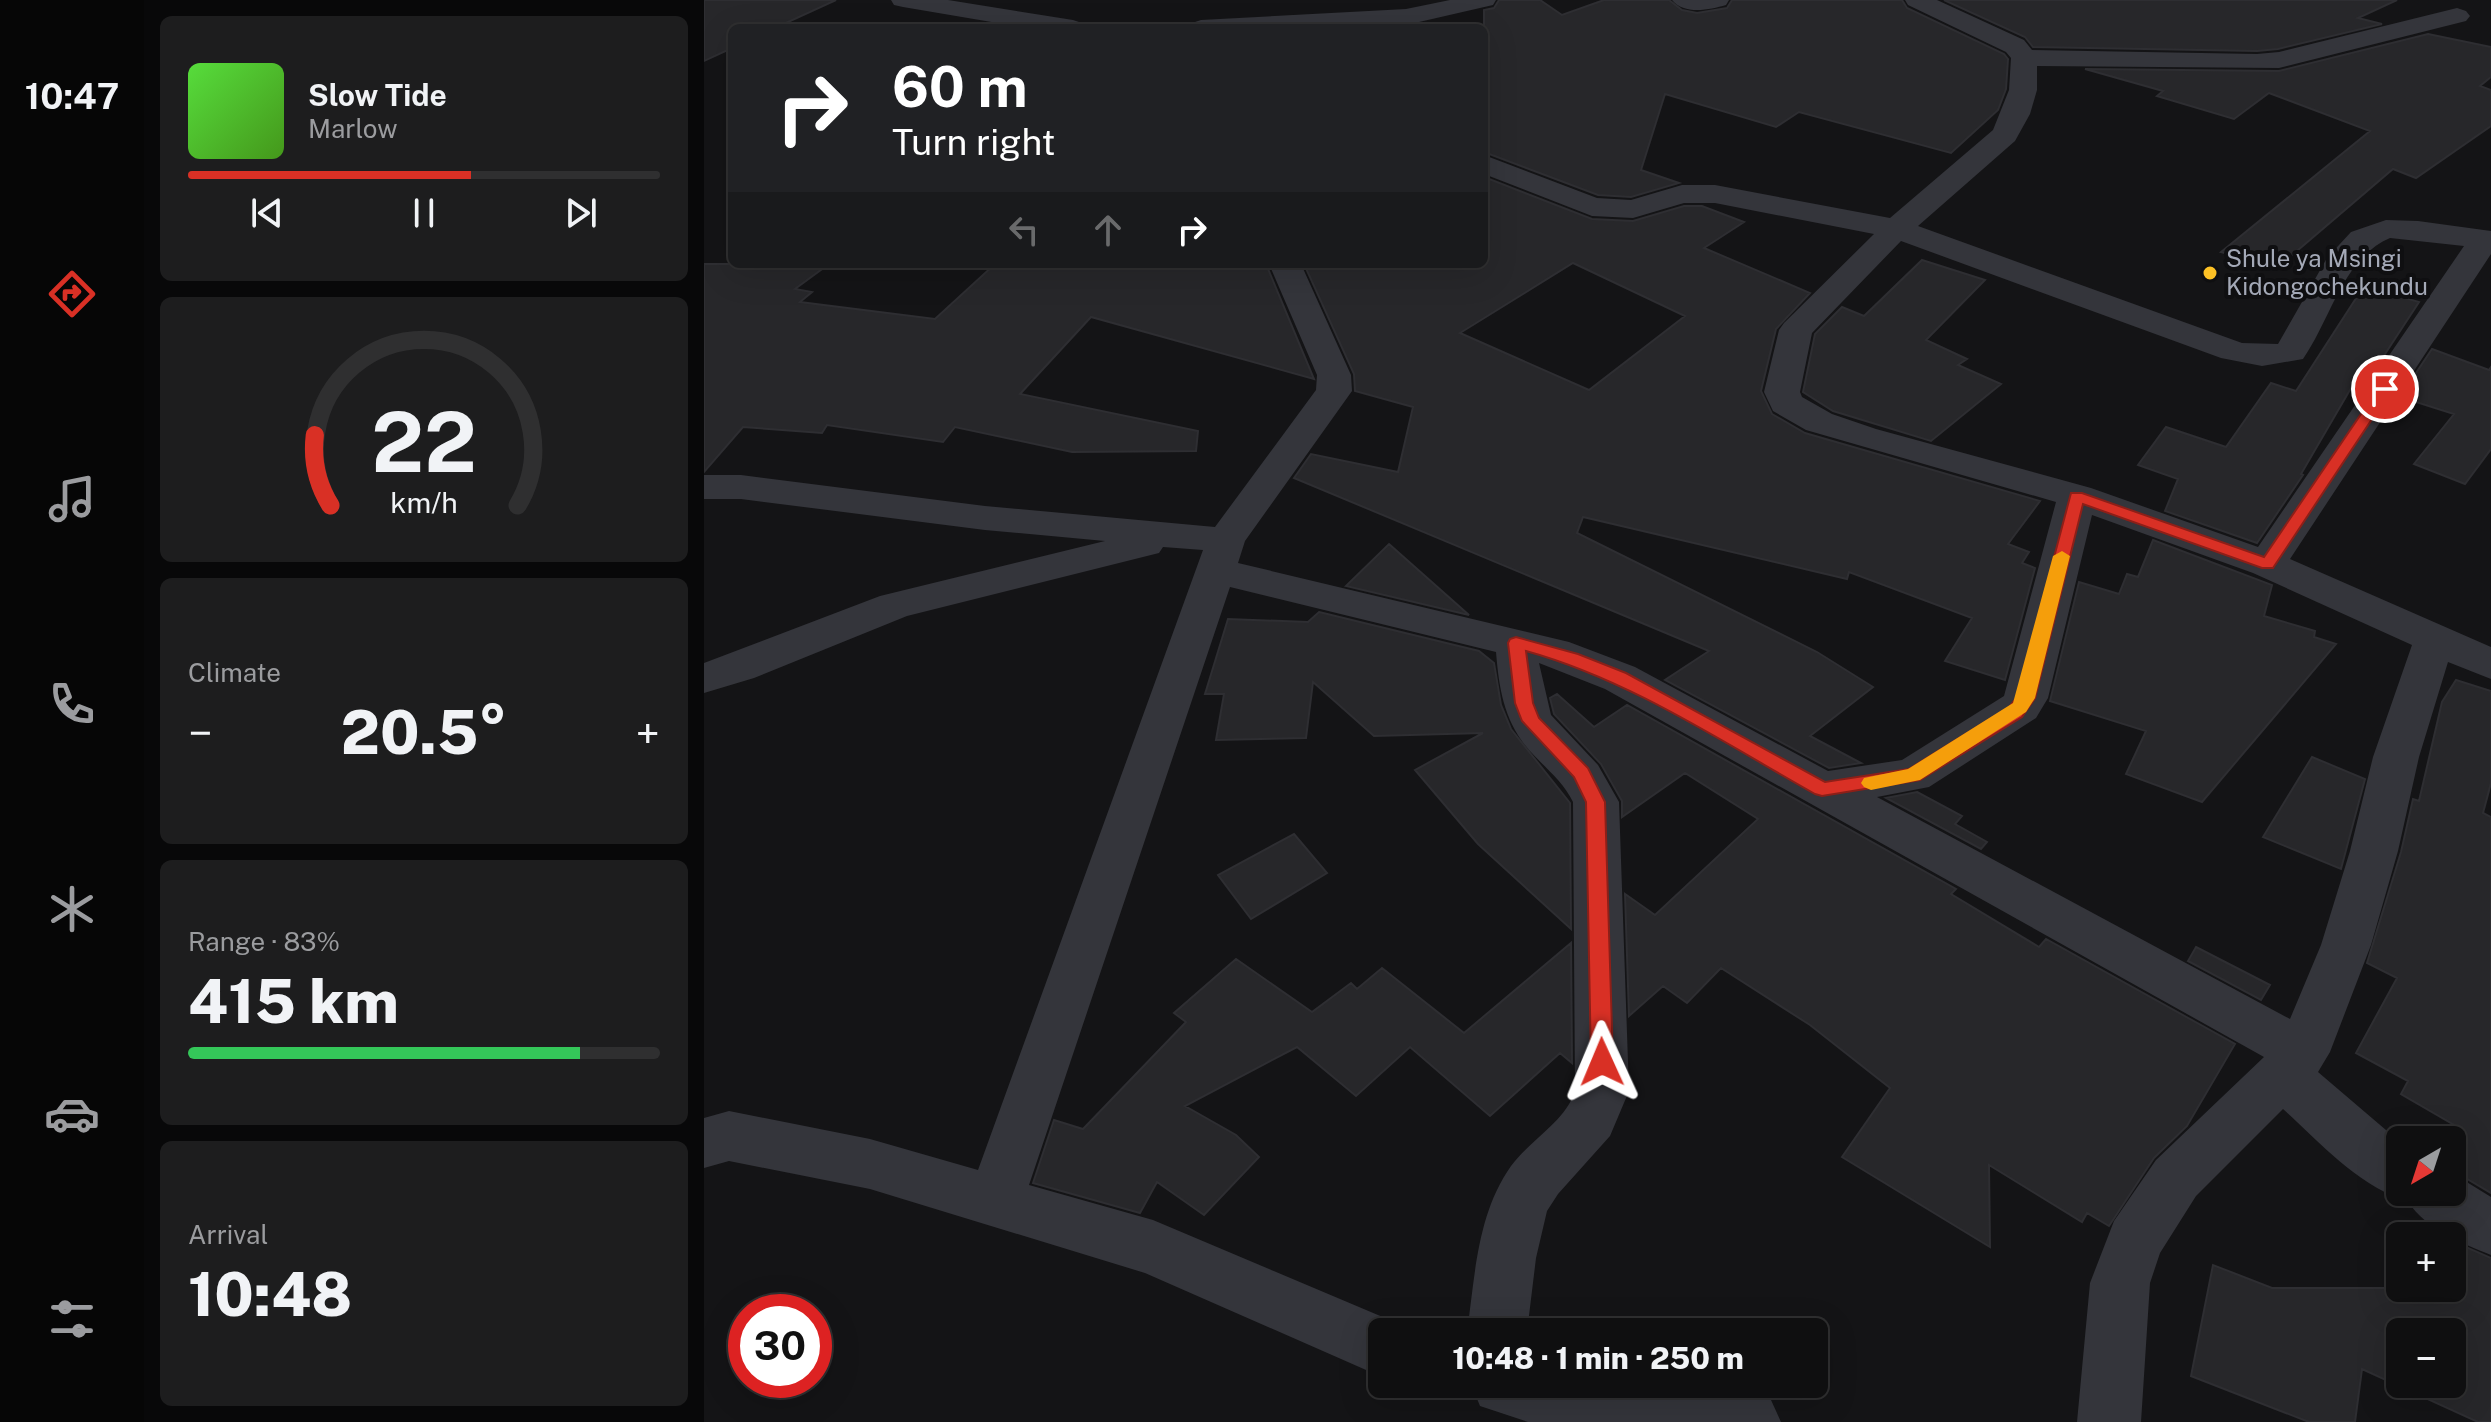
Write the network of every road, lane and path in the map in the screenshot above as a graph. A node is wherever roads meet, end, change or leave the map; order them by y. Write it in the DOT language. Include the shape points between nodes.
graph roads {
  1 [pos="903,0"];
  2 [pos="1484,0"];
  3 [pos="1684,0"];
  4 [pos="1717,0"];
  5 [pos="1917,0"];
  6 [pos="939,3"];
  7 [pos="2413,4"];
  8 [pos="1053,24"];
  9 [pos="1276,24"];
  10 [pos="2024,58"];
  11 [pos="1488,166"];
  12 [pos="1896,229"];
  13 [pos="2488,240"];
  14 [pos="1287,268"];
  15 [pos="704,487"];
  16 [pos="2077,496"];
  17 [pos="1180,535"];
  18 [pos="1220,555"];
  19 [pos="2267,564"];
  20 [pos="2435,638"];
  21 [pos="1516,643"];
  22 [pos="2491,664"];
  23 [pos="704,678"];
  24 [pos="1822,789"];
  25 [pos="2293,1063"];
  26 [pos="704,1143"];
  27 [pos="2386,1164"];
  28 [pos="995,1201"];
  29 [pos="2455,1206"];
  30 [pos="2491,1228"];
  31 [pos="1499,1318"];
  32 [pos="1368,1341"];
  33 [pos="1555,1398"];
  34 [pos="1749,1422"];
  35 [pos="2109,1422"];
  1 -- 6 [label="street"];
  2 -- 9 [label="street" via="1406,17"];
  3 -- 4 [label="street"];
  5 -- 10 [label="street" via="1997,35"];
  6 -- 8 [label="street"];
  7 -- 10 [label="street" via="2468,20 2257,62"];
  10 -- 12 [label="street" via="2023,90 2005,135"];
  11 -- 12 [label="street" via="1592,207 1633,209 1682,194 1715,194"];
  12 -- 13 [label="street" via="2233,351 2273,357 2291,352 2343,258 2362,239 2386,229"];
  12 -- 16 [label="street" via="1796,330 1782,392 1786,403 1798,413 1863,437"];
  13 -- 19 [label="street"];
  14 -- 18 [label="street" via="1334,375 1334,391"];
  15 -- 17 [label="street"];
  16 -- 19 [label="street"];
  16 -- 24 [label="street" via="2020,707 1913,775"];
  17 -- 18 [label="street"];
  17 -- 23 [label="street" via="895,606"];
  18 -- 21 [label="street"];
  18 -- 28 [label="street"];
  19 -- 20 [label="street"];
  20 -- 22 [label="street"];
  20 -- 25 [label="street" via="2396,757 2346,945"];
  21 -- 24 [label="street" via="1620,678"];
  21 -- 31 [label="street" via="1531,721 1582,773 1596,802 1602,1091 1593,1116 1528,1189 1510,1241"];
  24 -- 25 [label="street"];
  25 -- 27 [label="street"];
  25 -- 35 [label="street" via="2176,1178 2135,1240 2120,1283"];
  26 -- 28 [label="street" via="729,1136 870,1164"];
  28 -- 32 [label="street" via="1153,1248"];
  29 -- 30 [label="street"];
  33 -- 34 [label="street"];
}
